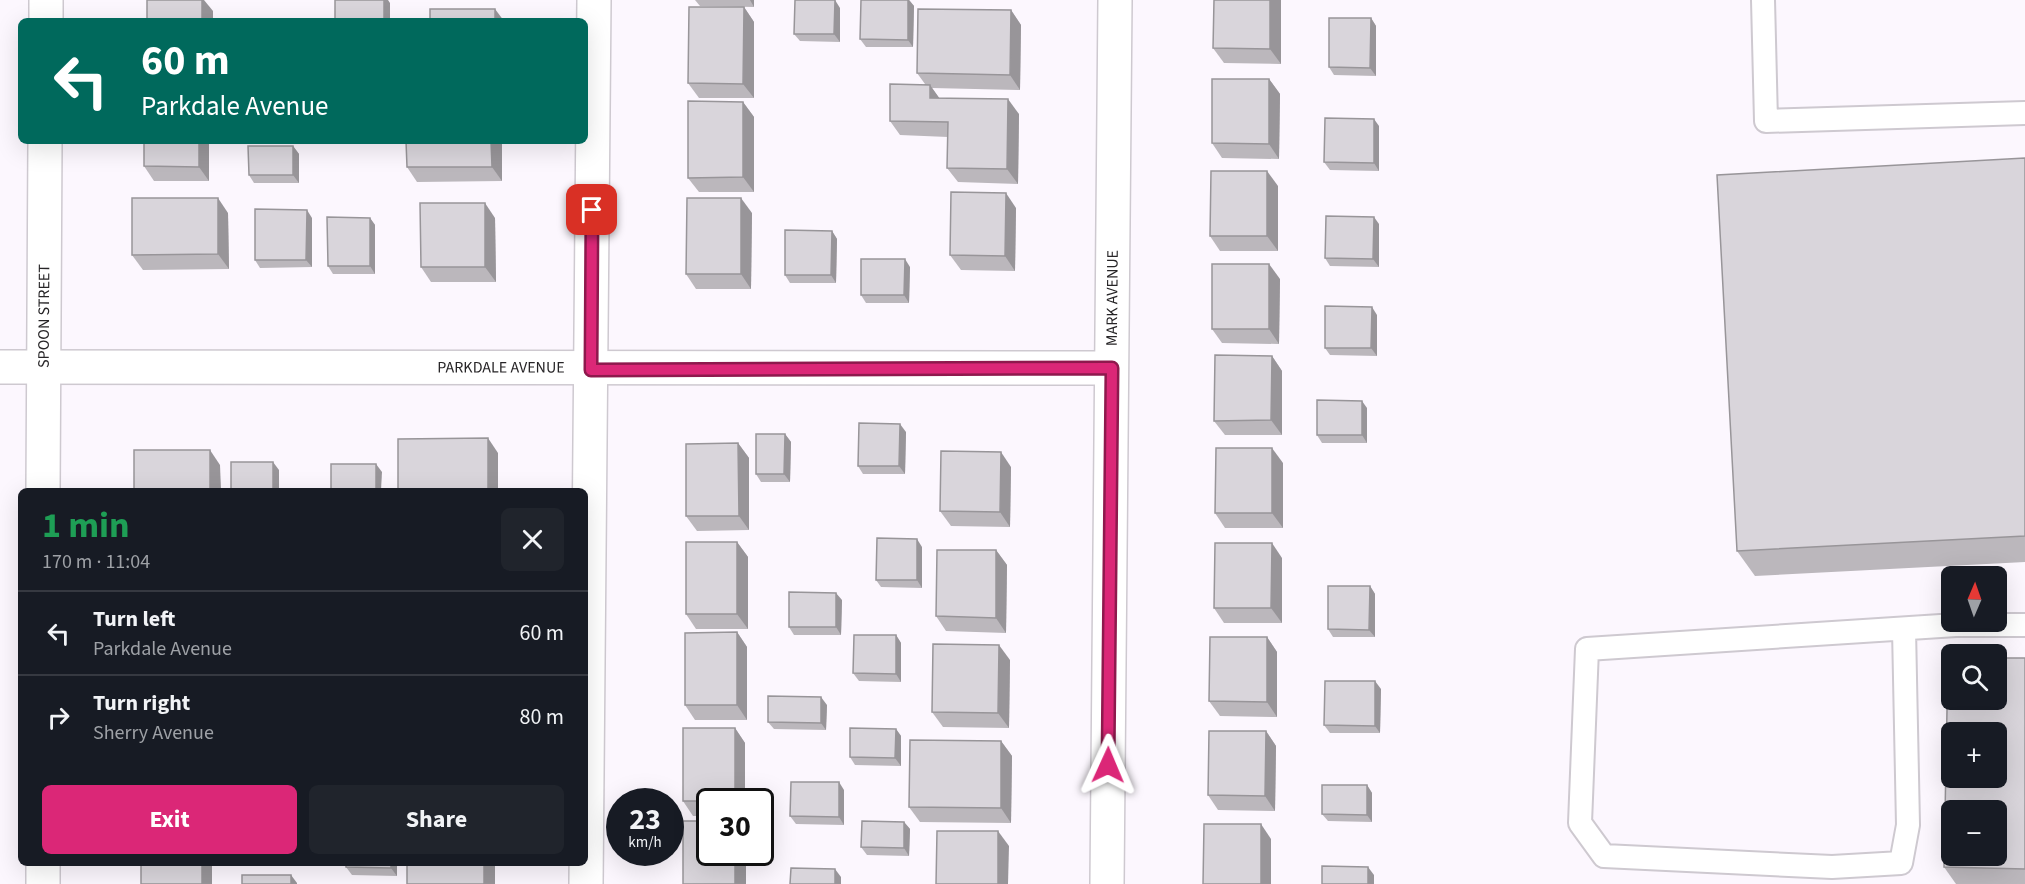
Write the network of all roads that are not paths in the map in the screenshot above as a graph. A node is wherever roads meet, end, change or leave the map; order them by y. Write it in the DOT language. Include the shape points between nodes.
graph roads {
  1 [pos="46,0"];
  2 [pos="594,0"];
  3 [pos="1115,0"];
  4 [pos="1763,0"];
  5 [pos="46,18"];
  6 [pos="2025,113"];
  7 [pos="45,144"];
  8 [pos="0,367"];
  9 [pos="43,367"];
  10 [pos="1112,368"];
  11 [pos="591,370"];
  12 [pos="43,488"];
  13 [pos="2025,625"];
  14 [pos="1904,629"];
  15 [pos="588,678"];
  16 [pos="43,866"];
  17 [pos="586,866"];
  18 [pos="43,884"];
  19 [pos="586,884"];
  20 [pos="1107,884"];
  1 -- 5 [label="street"];
  2 -- 11 [label="street"];
  3 -- 10 [label="street, MARK AVENUE"];
  4 -- 6 [label="lane" via="1766,122"];
  7 -- 9 [label="street, SPOON STREET"];
  8 -- 9 [label="street, PARKDALE AVENUE"];
  9 -- 11 [label="street, PARKDALE AVENUE"];
  9 -- 12 [label="street, SPOON STREET"];
  10 -- 11 [label="street, PARKDALE AVENUE"];
  10 -- 20 [label="street, MARK AVENUE"];
  11 -- 15 [label="street"];
  13 -- 14 [label="lane"];
  14 -- 14 [label="lane" via="1587,649 1580,824 1604,856 1832,867 1901,863 1908,825"];
  16 -- 18 [label="street"];
  17 -- 19 [label="street"];
}
